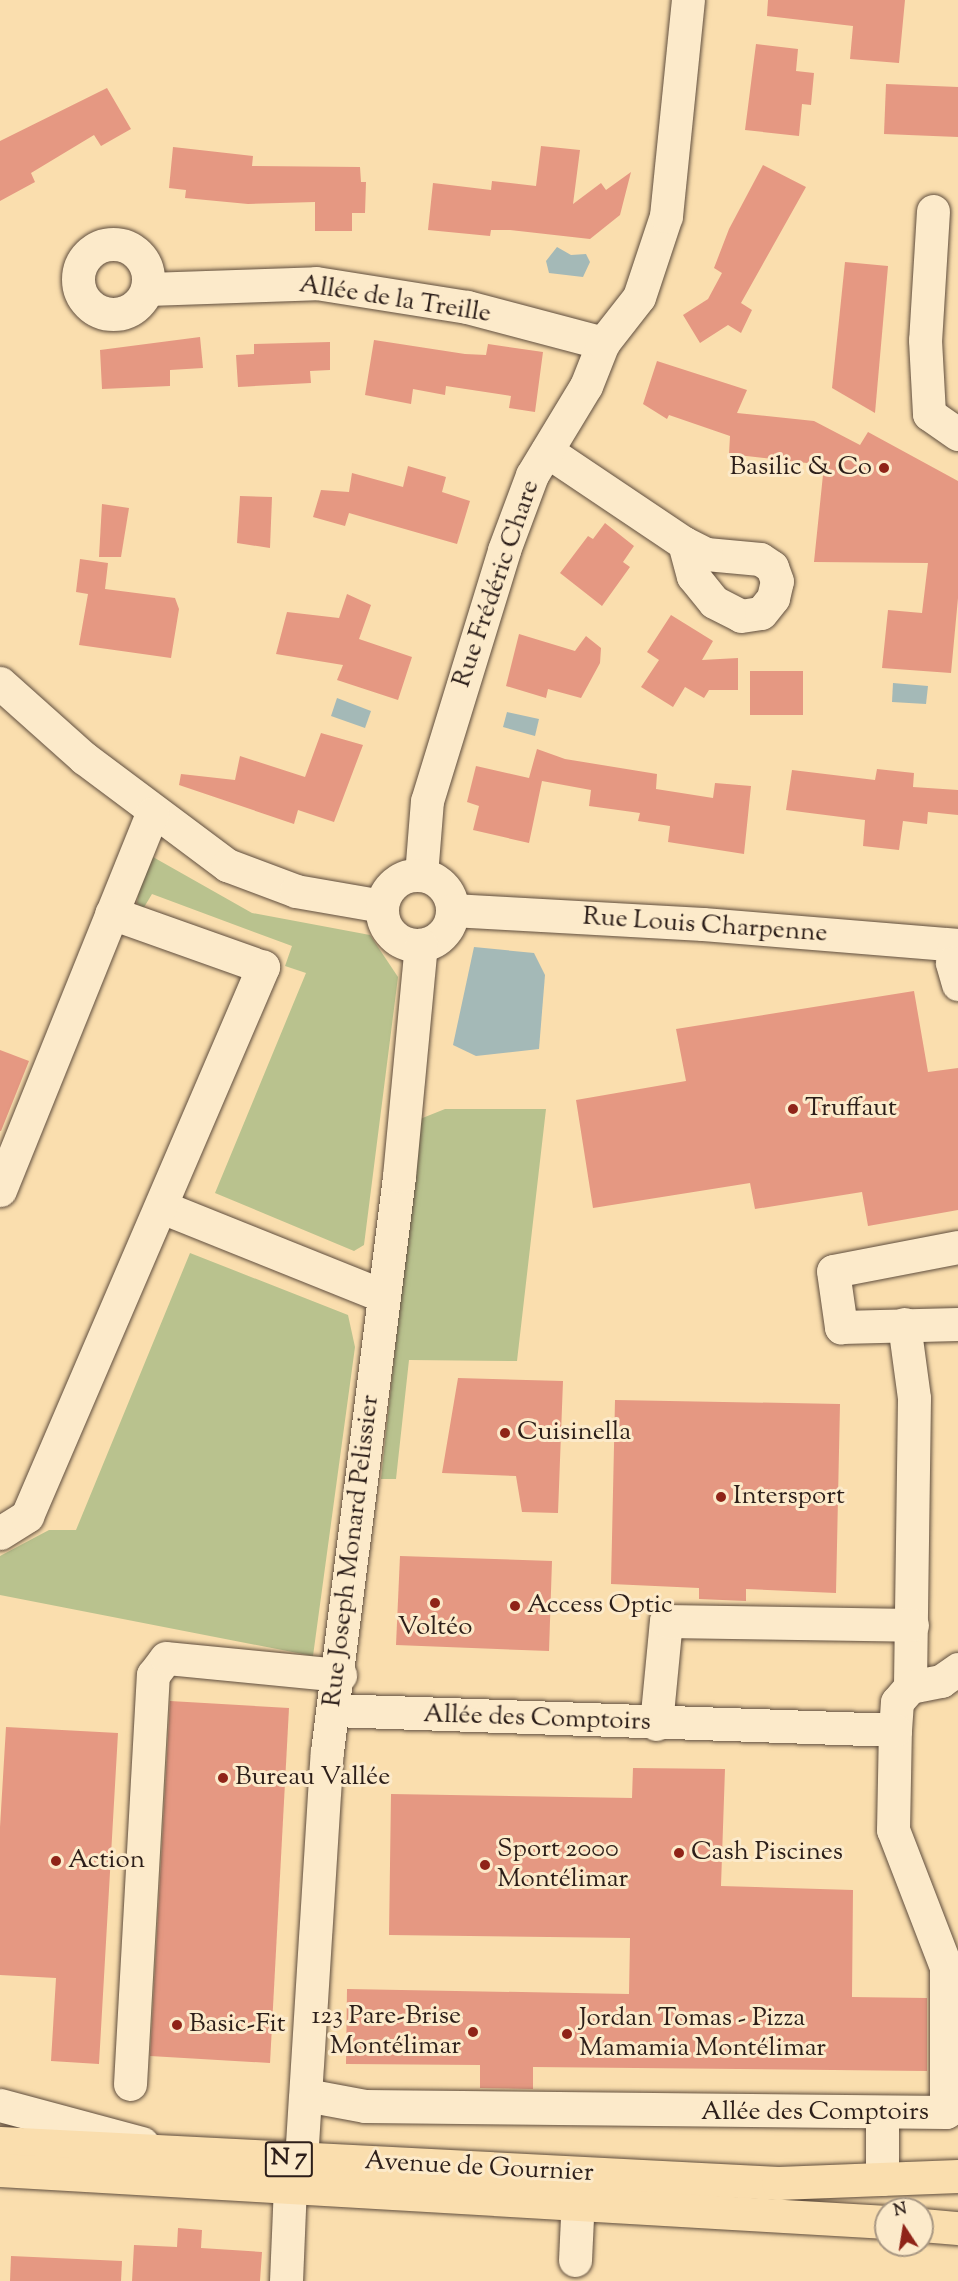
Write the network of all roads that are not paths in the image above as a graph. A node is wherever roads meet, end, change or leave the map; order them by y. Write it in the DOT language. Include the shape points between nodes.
graph roads {
  1 [pos="688,0"];
  2 [pos="933,211"];
  3 [pos="945,266"];
  4 [pos="148,289"];
  5 [pos="603,343"];
  6 [pos="958,434"];
  7 [pos="547,451"];
  8 [pos="684,543"];
  9 [pos="0,683"];
  10 [pos="152,813"];
  11 [pos="421,875"];
  12 [pos="382,906"];
  13 [pos="452,910"];
  14 [pos="111,913"];
  15 [pos="421,945"];
  16 [pos="956,945"];
  17 [pos="958,984"];
  18 [pos="0,1190"];
  19 [pos="162,1207"];
  20 [pos="958,1247"];
  21 [pos="383,1296"];
  22 [pos="904,1324"];
  23 [pos="958,1324"];
  24 [pos="0,1533"];
  25 [pos="912,1625"];
  26 [pos="958,1670"];
  27 [pos="340,1675"];
  28 [pos="910,1686"];
  29 [pos="334,1710"];
  30 [pos="657,1724"];
  31 [pos="895,1730"];
  32 [pos="130,2084"];
  33 [pos="306,2096"];
  34 [pos="0,2104"];
  35 [pos="952,2112"];
  36 [pos="882,2114"];
  37 [pos="0,2143"];
  38 [pos="178,2153"];
  39 [pos="0,2170"];
  40 [pos="295,2173"];
  41 [pos="958,2176"];
  42 [pos="882,2179"];
  43 [pos="579,2188"];
  44 [pos="874,2221"];
  45 [pos="575,2260"];
  46 [pos="286,2281"];
  1 -- 5 [label="street, Rue Frédéric Chare" via="666,216 639,297"];
  2 -- 3 [label="street"];
  3 -- 6 [label="street" via="924,340 929,414"];
  4 -- 5 [label="street, Allée de la Treille" via="316,283 467,307"];
  5 -- 7 [label="street, Rue Frédéric Chare" via="586,386"];
  7 -- 8 [label="street"];
  7 -- 11 [label="street, Rue Frédéric Chare" via="504,550 427,801"];
  9 -- 10 [label="street"];
  10 -- 12 [label="street" via="227,865 296,891"];
  10 -- 14 [label="street"];
  11 -- 12 [label="street" via="393,884"];
  11 -- 13 [label="street" via="441,885"];
  12 -- 15 [label="street" via="390,933 405,944"];
  13 -- 15 [label="street" via="442,935"];
  13 -- 16 [label="street, Rue Louis Charpenne" via="703,924"];
  14 -- 18 [label="street"];
  14 -- 19 [label="street" via="263,967"];
  15 -- 21 [label="street, Rue Joseph Monard Pelissier" via="421,981"];
  16 -- 17 [label="street" via="952,963"];
  19 -- 21 [label="street"];
  19 -- 24 [label="street" via="27,1516"];
  20 -- 22 [label="street" via="833,1271 841,1327"];
  21 -- 27 [label="street, Rue Joseph Monard Pelissier" via="368,1546"];
  22 -- 23 [label="street"];
  22 -- 25 [label="street" via="914,1398"];
  25 -- 28 [label="street"];
  25 -- 30 [label="street" via="666,1621"];
  26 -- 28 [label="street" via="941,1681"];
  27 -- 29 [label="street, Rue Joseph Monard Pelissier"];
  27 -- 32 [label="street" via="166,1658 153,1675"];
  28 -- 31 [label="street" via="897,1702"];
  29 -- 30 [label="street, Allée des Comptoirs"];
  29 -- 33 [label="street, Rue Joseph Monard Pelissier" via="318,1868"];
  30 -- 31 [label="street, Allée des Comptoirs"];
  31 -- 35 [label="street, Allée des Comptoirs" via="893,1830 946,1967"];
  33 -- 36 [label="street, Allée des Comptoirs" via="365,2106"];
  33 -- 40 [label="street, Rue Joseph Monard Pelissier"];
  34 -- 38 [label="street"];
  35 -- 36 [label="street, Allée des Comptoirs"];
  36 -- 42 [label="street"];
  37 -- 38 [label="main road, Avenue de Gournier / N 7"];
  38 -- 40 [label="main road, Avenue de Gournier / N 7"];
  39 -- 40 [label="main road, Avenue de Gournier / N 7"];
  40 -- 43 [label="main road, Avenue de Gournier / N 7"];
  40 -- 46 [label="street, Rue Joseph Monard Pelissier"];
  41 -- 42 [label="main road, Avenue de Gournier / N 7"];
  42 -- 43 [label="main road, Avenue de Gournier / N 7"];
  43 -- 44 [label="main road, Avenue de Gournier / N 7"];
  43 -- 45 [label="street"];
}
